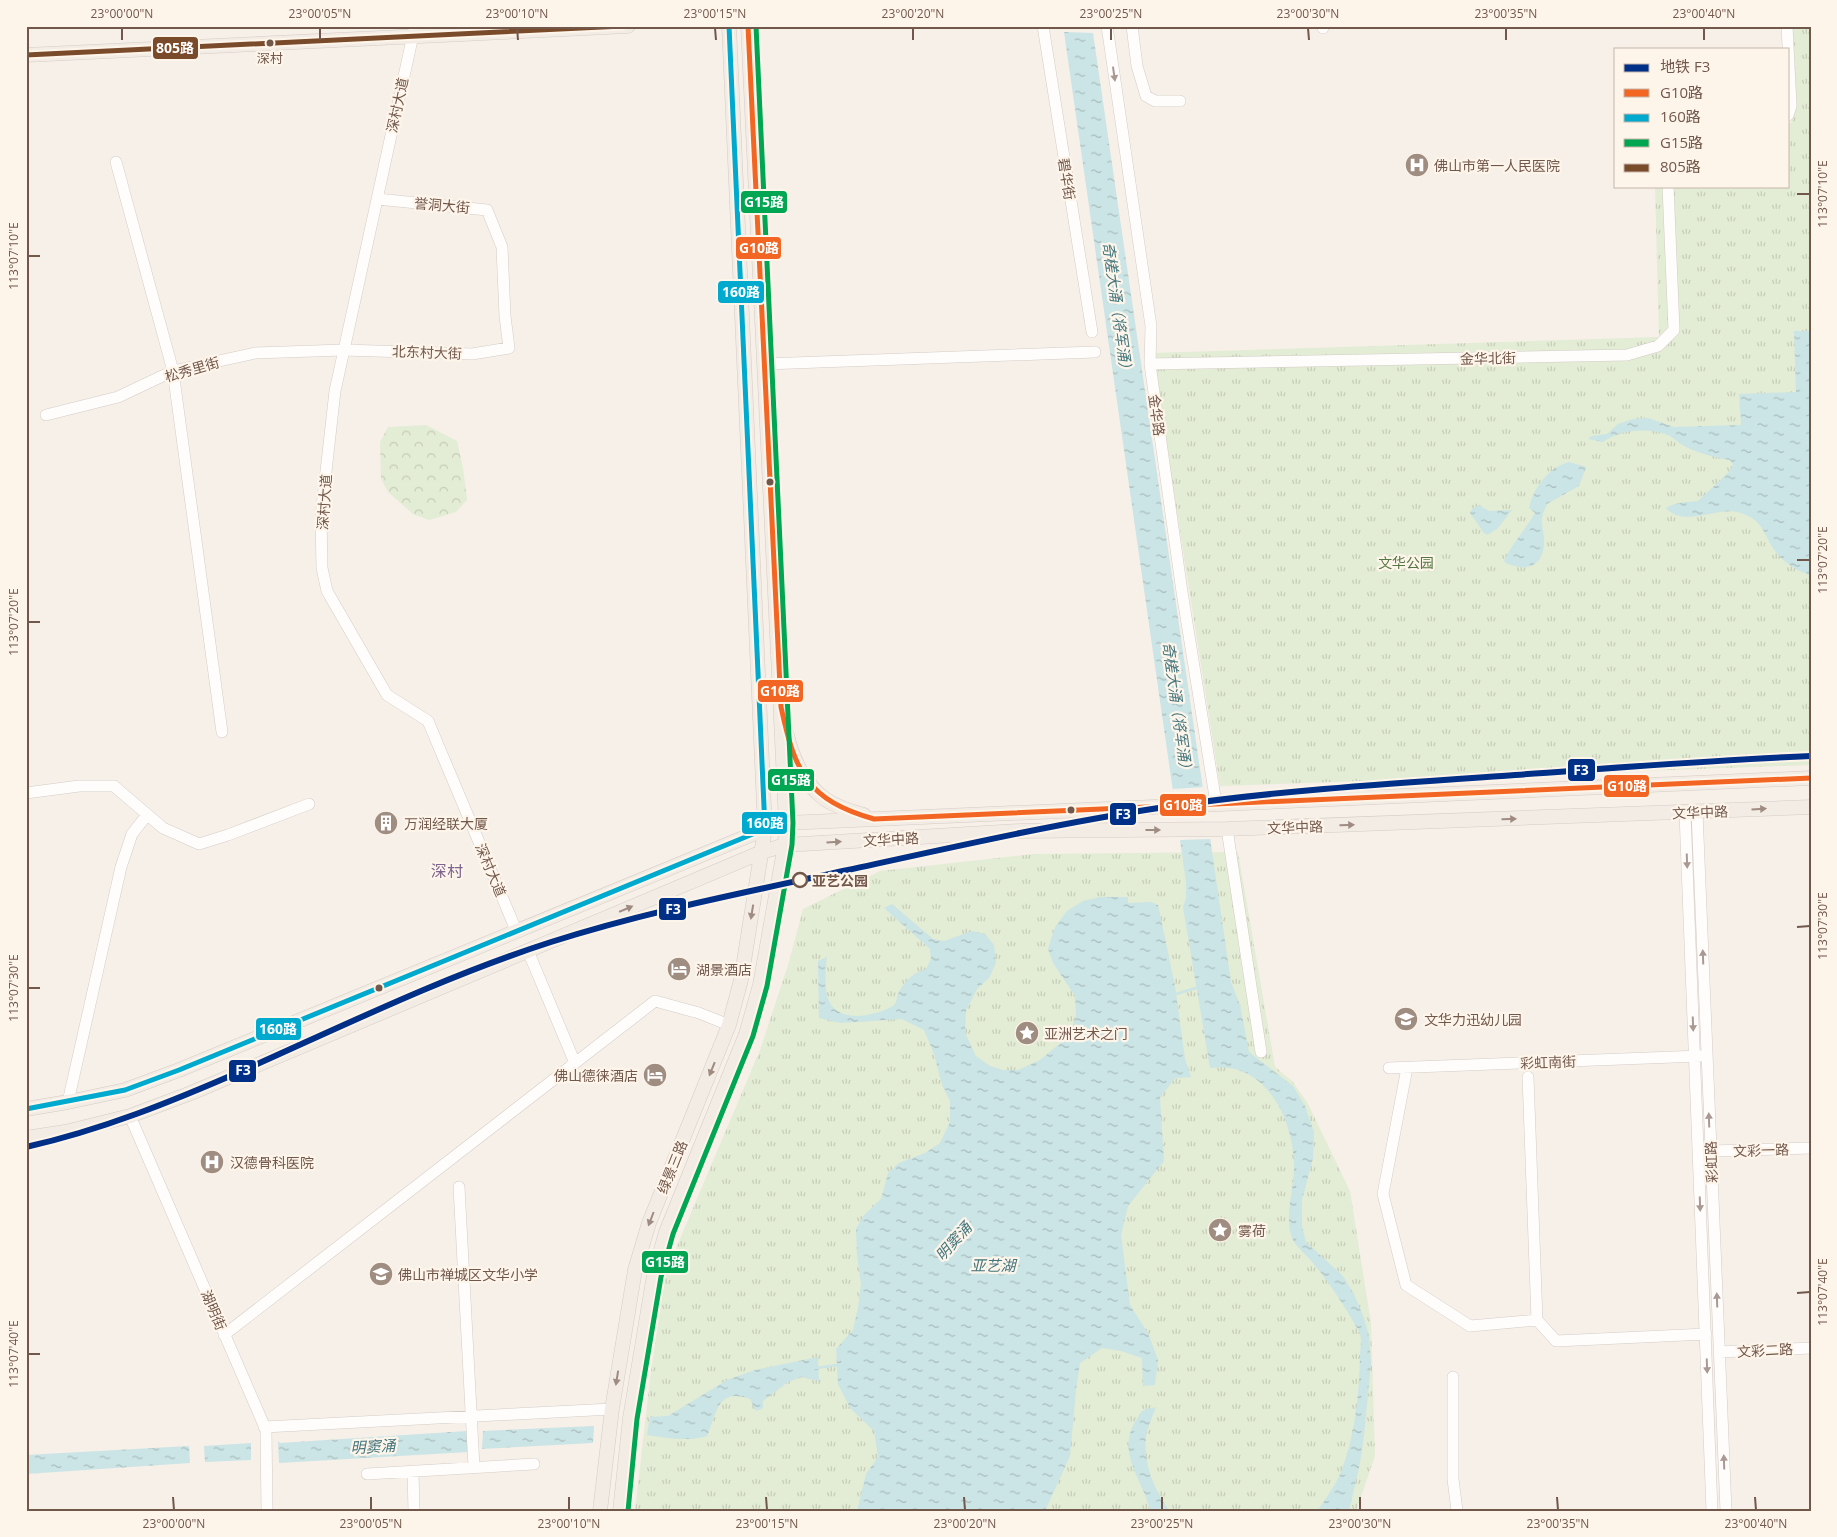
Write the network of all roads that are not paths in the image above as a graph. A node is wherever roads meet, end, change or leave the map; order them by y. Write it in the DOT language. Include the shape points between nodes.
graph roads {
  1 [pos="628,26"];
  2 [pos="729,26"];
  3 [pos="748,26"];
  4 [pos="1043,26"];
  5 [pos="1107,26"];
  6 [pos="1132,26"];
  7 [pos="1787,26"];
  8 [pos="414,31"];
  9 [pos="1788,48"];
  10 [pos="26,55"];
  11 [pos="1790,86"];
  12 [pos="1180,101"];
  13 [pos="1790,109"];
  14 [pos="116,162"];
  15 [pos="1668,188"];
  16 [pos="377,199"];
  17 [pos="1092,332"];
  18 [pos="510,348"];
  19 [pos="343,350"];
  20 [pos="1095,352"];
  21 [pos="765,364"];
  22 [pos="1150,364"];
  23 [pos="173,371"];
  24 [pos="46,415"];
  25 [pos="781,707"];
  26 [pos="222,732"];
  27 [pos="1811,778"];
  28 [pos="26,792"];
  29 [pos="1212,803"];
  30 [pos="309,804"];
  31 [pos="1811,807"];
  32 [pos="1691,813"];
  33 [pos="147,815"];
  34 [pos="874,819"];
  35 [pos="786,823"];
  36 [pos="765,829"];
  37 [pos="1227,829"];
  38 [pos="785,845"];
  39 [pos="762,852"];
  40 [pos="516,930"];
  41 [pos="528,951"];
  42 [pos="729,1025"];
  43 [pos="1261,1052"];
  44 [pos="1707,1055"];
  45 [pos="1694,1056"];
  46 [pos="575,1063"];
  47 [pos="1390,1068"];
  48 [pos="1407,1068"];
  49 [pos="1528,1077"];
  50 [pos="68,1102"];
  51 [pos="26,1109"];
  52 [pos="130,1116"];
  53 [pos="26,1138"];
  54 [pos="1811,1148"];
  55 [pos="1711,1151"];
  56 [pos="459,1187"];
  57 [pos="1537,1320"];
  58 [pos="1706,1334"];
  59 [pos="224,1335"];
  60 [pos="1811,1348"];
  61 [pos="1719,1352"];
  62 [pos="1453,1377"];
  63 [pos="612,1409"];
  64 [pos="471,1417"];
  65 [pos="264,1427"];
  66 [pos="534,1464"];
  67 [pos="474,1467"];
  68 [pos="413,1471"];
  69 [pos="367,1474"];
  70 [pos="267,1511"];
  71 [pos="414,1511"];
  72 [pos="600,1511"];
  73 [pos="620,1511"];
  74 [pos="1457,1511"];
  75 [pos="1712,1511"];
  76 [pos="1726,1511"];
  1 -- 8 [label="main road"];
  2 -- 36 [label="main road, 绿景三路"];
  3 -- 21 [label="main road"];
  4 -- 17 [label="street, 碧华街"];
  5 -- 22 [label="street, 金华路, one-way" via="1150,326"];
  6 -- 12 [label="street" via="1137,66 1146,96 1155,101"];
  7 -- 9 [label="street"];
  8 -- 10 [label="main road"];
  8 -- 16 [label="street, 深村大道"];
  11 -- 13 [label="street"];
  14 -- 23 [label="street"];
  15 -- 22 [label="street, 金华北街" via="1674,330 1658,346 1627,356"];
  16 -- 18 [label="street, 誉洞大街" via="487,210 502,247"];
  16 -- 19 [label="street, 深村大道"];
  18 -- 19 [label="street, 北东村大街" via="472,354"];
  19 -- 23 [label="street, 松秀里街" via="254,353"];
  19 -- 40 [label="street, 深村大道" via="335,391 322,516 322,568 327,591 388,695 428,721"];
  20 -- 21 [label="street"];
  21 -- 25 [label="main road"];
  22 -- 29 [label="street, 金华路"];
  23 -- 24 [label="street, 松秀里街" via="118,397"];
  23 -- 26 [label="street"];
  25 -- 34 [label="main road" via="789,744 802,774 821,796 845,810"];
  25 -- 35 [label="main road, 绿景三路"];
  27 -- 29 [label="main road, 文华中路"];
  28 -- 33 [label="street" via="114,786"];
  29 -- 34 [label="main road, 文华中路"];
  30 -- 33 [label="street" via="199,844 164,828"];
  32 -- 31 [label="main road, 文华中路, one-way"];
  37 -- 32 [label="main road, 文华中路, one-way"];
  44 -- 32 [label="street, 彩虹路, one-way"];
  32 -- 45 [label="street, 彩虹路, one-way"];
  33 -- 50 [label="street" via="132,834 121,867"];
  34 -- 35 [label="main road, 文华中路"];
  35 -- 36 [label="main road, 文华中路"];
  35 -- 38 [label="main road, 绿景三路"];
  36 -- 39 [label="main road, 绿景三路"];
  36 -- 40 [label="main road, 文华中路"];
  38 -- 37 [label="main road, 文华中路, one-way" via="1020,831"];
  37 -- 43 [label="street"];
  38 -- 39 [label="main road, 文华中路"];
  38 -- 73 [label="main road, 绿景三路" via="760,985 746,1034 666,1232 654,1275 630,1418"];
  41 -- 39 [label="main road, 文华中路, one-way"];
  39 -- 42 [label="main road, 绿景三路, one-way" via="741,980"];
  40 -- 50 [label="main road, 文华中路" via="180,1070 124,1090"];
  41 -- 46 [label="street"];
  41 -- 52 [label="main road, 文华中路"];
  42 -- 46 [label="street" via="655,1001"];
  42 -- 63 [label="main road, 绿景三路, one-way" via="649,1223 635,1270"];
  44 -- 45 [label="street, 彩虹南街"];
  55 -- 44 [label="street, 彩虹路, one-way"];
  45 -- 48 [label="street, 彩虹南街"];
  45 -- 58 [label="street, 彩虹路, one-way"];
  46 -- 59 [label="street"];
  47 -- 48 [label="street, 彩虹南街"];
  48 -- 57 [label="street" via="1383,1194 1406,1285 1470,1326"];
  49 -- 57 [label="street"];
  50 -- 51 [label="main road, 文华中路"];
  52 -- 53 [label="main road, 文华中路"];
  52 -- 59 [label="street, 湖明街"];
  54 -- 55 [label="street, 文彩一路"];
  61 -- 55 [label="street, 彩虹路, one-way"];
  56 -- 64 [label="street"];
  57 -- 58 [label="street" via="1556,1341"];
  58 -- 75 [label="street, 彩虹路, one-way"];
  59 -- 65 [label="street, 湖明街"];
  60 -- 61 [label="street, 文彩二路"];
  76 -- 61 [label="street, 彩虹路, one-way"];
  62 -- 74 [label="street"];
  63 -- 64 [label="street"];
  63 -- 72 [label="main road, 绿景三路"];
  64 -- 65 [label="street"];
  64 -- 67 [label="street"];
  65 -- 70 [label="street, 湖明街"];
  66 -- 67 [label="street"];
  67 -- 68 [label="street"];
  68 -- 69 [label="street"];
  68 -- 71 [label="street"];
}
